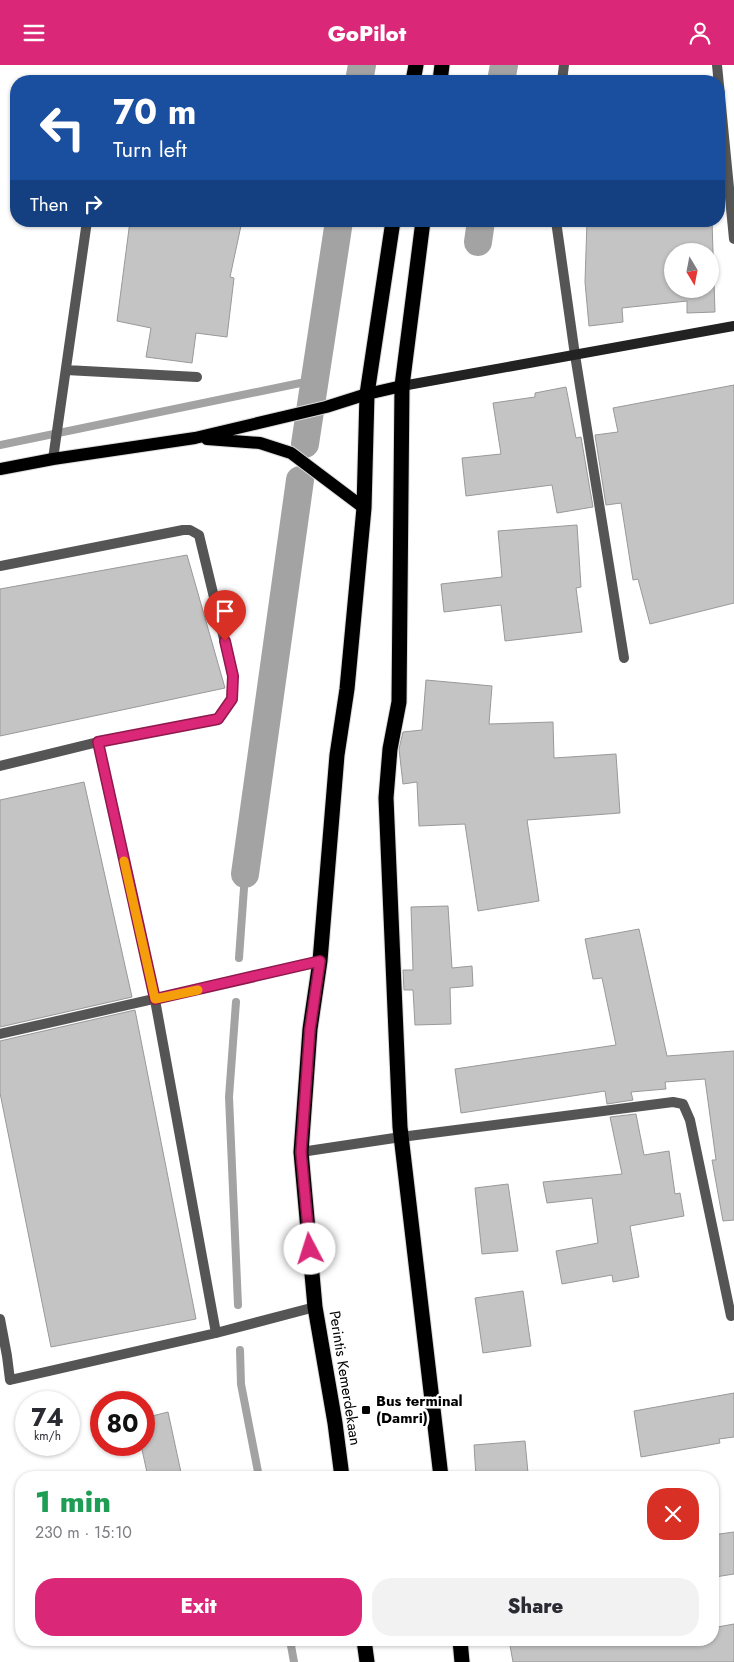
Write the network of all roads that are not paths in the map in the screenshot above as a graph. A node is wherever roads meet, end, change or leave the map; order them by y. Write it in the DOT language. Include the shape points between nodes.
graph roads {
  1 [pos="725,147"];
  2 [pos="86,227"];
  3 [pos="392,227"];
  4 [pos="422,227"];
  5 [pos="557,227"];
  6 [pos="734,239"];
  7 [pos="734,326"];
  8 [pos="575,355"];
  9 [pos="66,370"];
  10 [pos="197,377"];
  11 [pos="402,386"];
  12 [pos="367,394"];
  13 [pos="195,438"];
  14 [pos="53,459"];
  15 [pos="0,469"];
  16 [pos="364,508"];
  17 [pos="0,565"];
  18 [pos="624,658"];
  19 [pos="98,742"];
  20 [pos="0,766"];
  21 [pos="320,961"];
  22 [pos="155,999"];
  23 [pos="0,1034"];
  24 [pos="401,1137"];
  25 [pos="301,1152"];
  26 [pos="315,1307"];
  27 [pos="731,1316"];
  28 [pos="0,1319"];
  29 [pos="216,1333"];
  30 [pos="5,1381"];
  31 [pos="341,1471"];
  32 [pos="440,1471"];
  33 [pos="365,1646"];
  34 [pos="461,1646"];
  35 [pos="366,1662"];
  36 [pos="462,1662"];
  1 -- 6 [label="street"];
  2 -- 9 [label="street"];
  3 -- 12 [label="highway, Perintis Kemerdekaan"];
  4 -- 11 [label="highway"];
  5 -- 8 [label="street"];
  7 -- 8 [label="street"];
  8 -- 11 [label="street"];
  8 -- 18 [label="street"];
  9 -- 10 [label="street"];
  9 -- 14 [label="street"];
  11 -- 12 [label="main road"];
  11 -- 24 [label="highway" via="399,702 390,749 386,798"];
  12 -- 13 [label="main road"];
  12 -- 16 [label="highway, Perintis Kemerdekaan"];
  13 -- 14 [label="main road"];
  13 -- 16 [label="main road" via="260,443 291,453"];
  14 -- 15 [label="main road"];
  16 -- 21 [label="highway, Perintis Kemerdekaan" via="332,806"];
  17 -- 19 [label="street" via="183,530 200,535 233,676 232,699 218,719"];
  19 -- 20 [label="street"];
  19 -- 22 [label="street"];
  21 -- 22 [label="street"];
  21 -- 25 [label="highway, Perintis Kemerdekaan" via="310,1029"];
  22 -- 23 [label="street"];
  22 -- 29 [label="street"];
  24 -- 25 [label="street"];
  24 -- 27 [label="street" via="683,1104 690,1120"];
  24 -- 32 [label="highway"];
  25 -- 26 [label="highway, Perintis Kemerdekaan"];
  26 -- 29 [label="street"];
  26 -- 31 [label="highway, Perintis Kemerdekaan"];
  28 -- 30 [label="street" via="7,1356"];
  29 -- 30 [label="street"];
  33 -- 35 [label="highway"];
  34 -- 36 [label="highway"];
}
